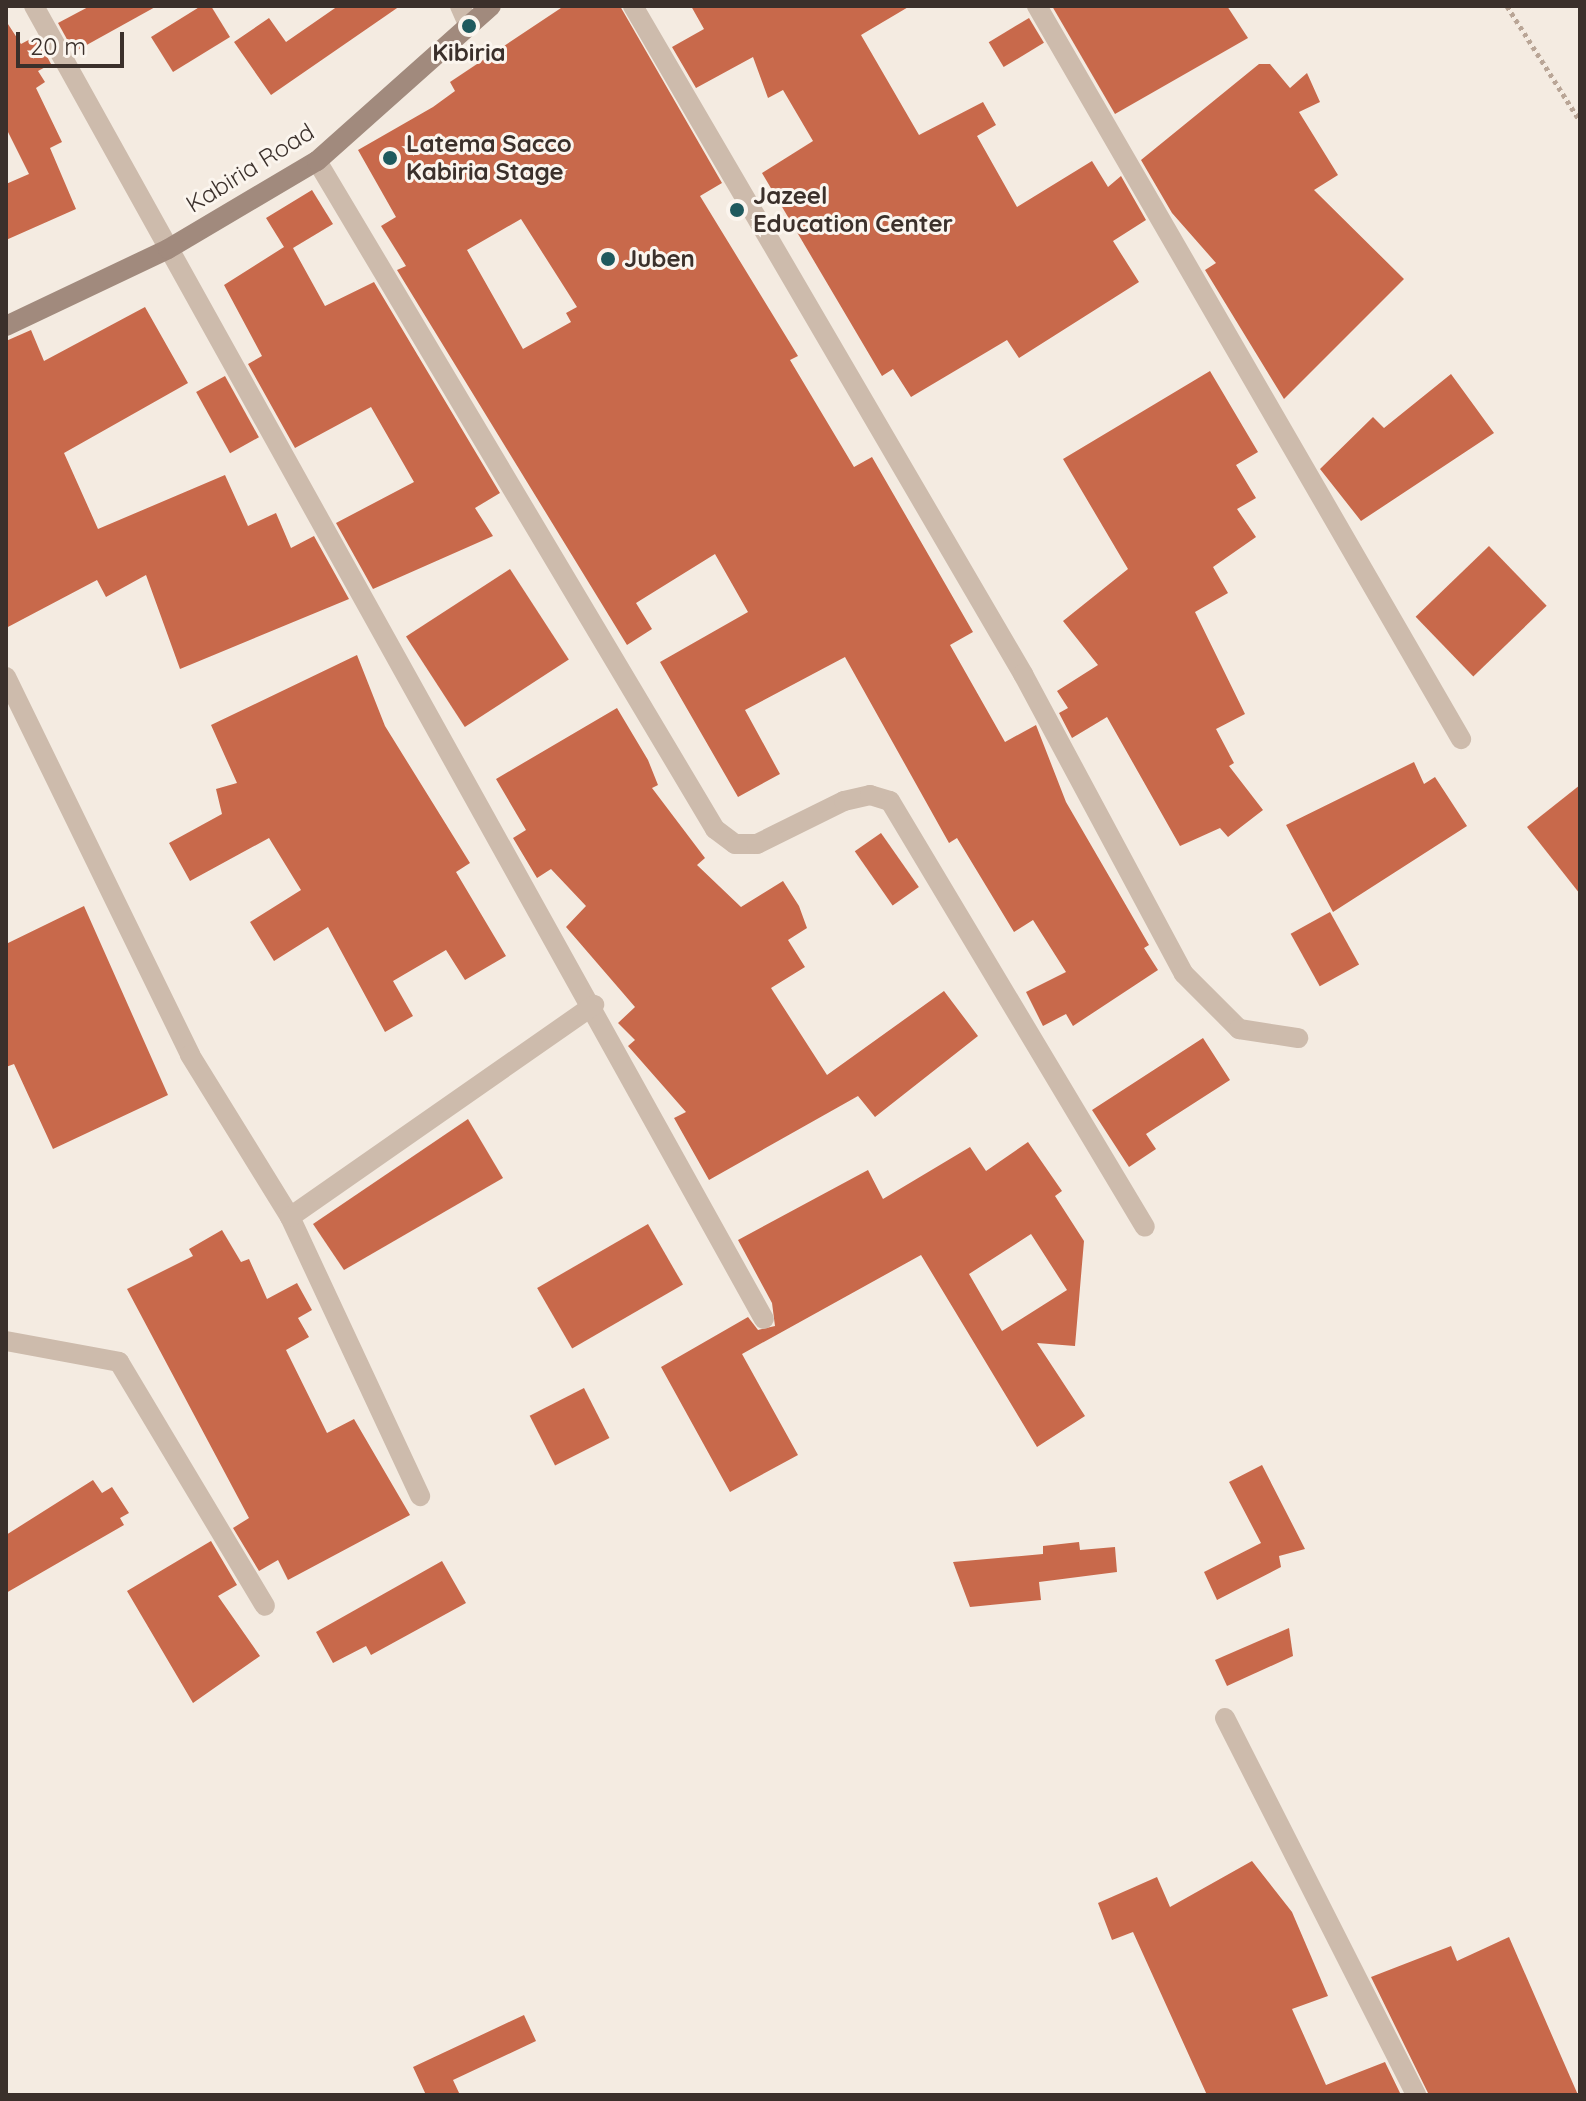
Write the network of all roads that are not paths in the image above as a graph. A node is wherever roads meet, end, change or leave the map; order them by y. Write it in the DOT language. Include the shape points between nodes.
graph roads {
  1 [pos="34,6"];
  2 [pos="460,6"];
  3 [pos="491,6"];
  4 [pos="633,6"];
  5 [pos="1037,6"];
  6 [pos="469,26"];
  7 [pos="317,161"];
  8 [pos="168,249"];
  9 [pos="6,326"];
  10 [pos="6,677"];
  11 [pos="1461,739"];
  12 [pos="594,1005"];
  13 [pos="1298,1038"];
  14 [pos="290,1217"];
  15 [pos="1145,1227"];
  16 [pos="764,1319"];
  17 [pos="6,1341"];
  18 [pos="420,1496"];
  19 [pos="265,1606"];
  20 [pos="1225,1718"];
  21 [pos="1416,2095"];
  1 -- 8 [label="street"];
  2 -- 6 [label="street"];
  3 -- 6 [label="main road, Kabiria Road"];
  4 -- 13 [label="street" via="1023,674 1184,974 1239,1029"];
  5 -- 11 [label="street"];
  6 -- 7 [label="main road, Kabiria Road"];
  7 -- 8 [label="main road, Kabiria Road"];
  7 -- 15 [label="street" via="715,829 735,844 757,844 844,801 870,795 890,801"];
  8 -- 9 [label="main road, Kabiria Road"];
  8 -- 12 [label="street"];
  10 -- 14 [label="street" via="190,1055"];
  12 -- 14 [label="street"];
  12 -- 16 [label="street"];
  14 -- 18 [label="street"];
  17 -- 19 [label="street" via="119,1362"];
  20 -- 21 [label="street"];
}
